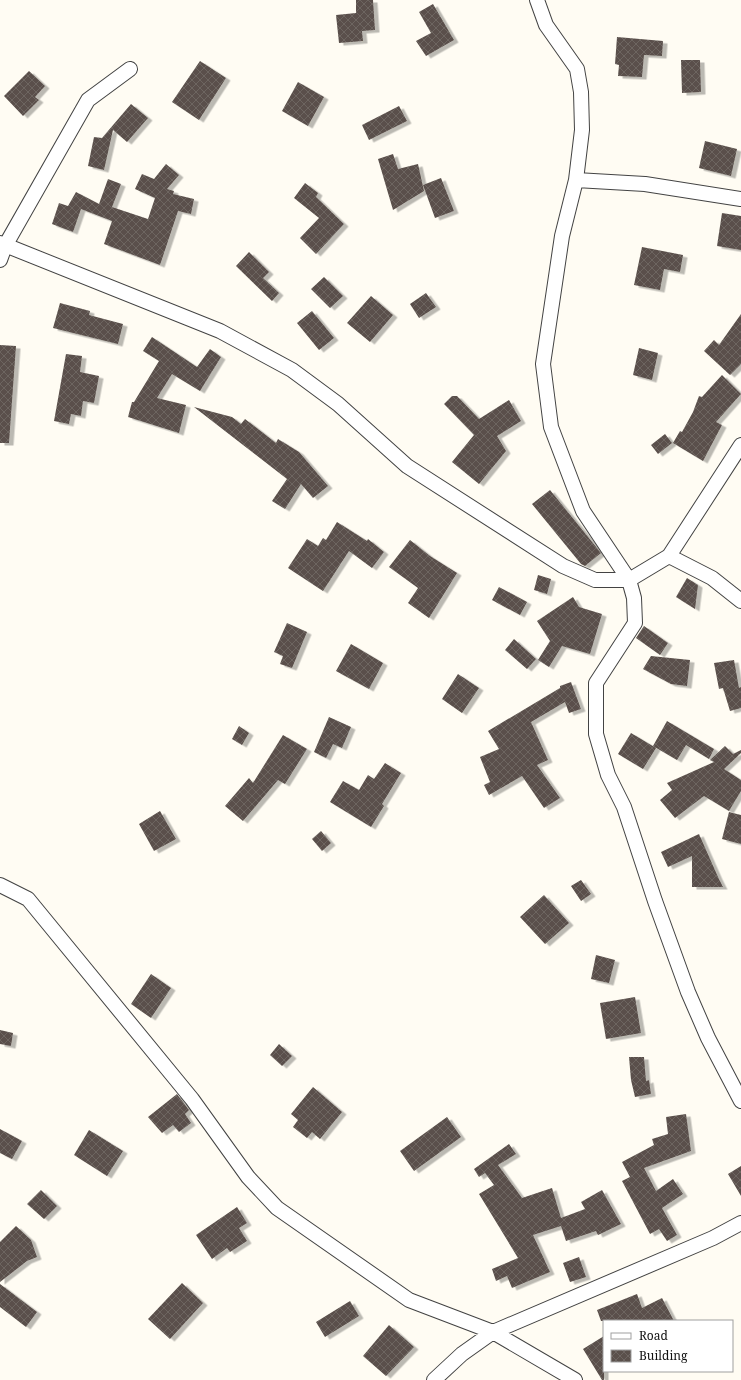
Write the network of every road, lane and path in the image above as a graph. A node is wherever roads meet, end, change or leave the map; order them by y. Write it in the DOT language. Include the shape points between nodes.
graph roads {
  1 [pos="537,0"];
  2 [pos="130,69"];
  3 [pos="576,180"];
  4 [pos="741,199"];
  5 [pos="3,245"];
  6 [pos="0,260"];
  7 [pos="741,445"];
  8 [pos="668,556"];
  9 [pos="630,580"];
  10 [pos="741,601"];
  11 [pos="0,885"];
  12 [pos="741,1101"];
  13 [pos="741,1223"];
  14 [pos="493,1332"];
  15 [pos="434,1380"];
  16 [pos="575,1380"];
  1 -- 3 [label="street" via="546,25 577,69 581,92 582,130"];
  2 -- 5 [label="street" via="88,100"];
  3 -- 4 [label="street" via="645,184"];
  3 -- 9 [label="street" via="562,236 543,364 551,427 583,511"];
  5 -- 6 [label="street"];
  5 -- 9 [label="street" via="220,331 292,370 338,404 407,466 563,566 595,580"];
  7 -- 8 [label="street"];
  8 -- 9 [label="street"];
  8 -- 10 [label="street" via="712,578"];
  9 -- 12 [label="street" via="635,623 596,684 596,734 608,775 624,807 688,992 708,1038"];
  11 -- 14 [label="street" via="28,899 192,1099 248,1177 277,1208 409,1300"];
  13 -- 14 [label="street" via="714,1238"];
  14 -- 15 [label="street" via="462,1354"];
  14 -- 16 [label="street"];
}
